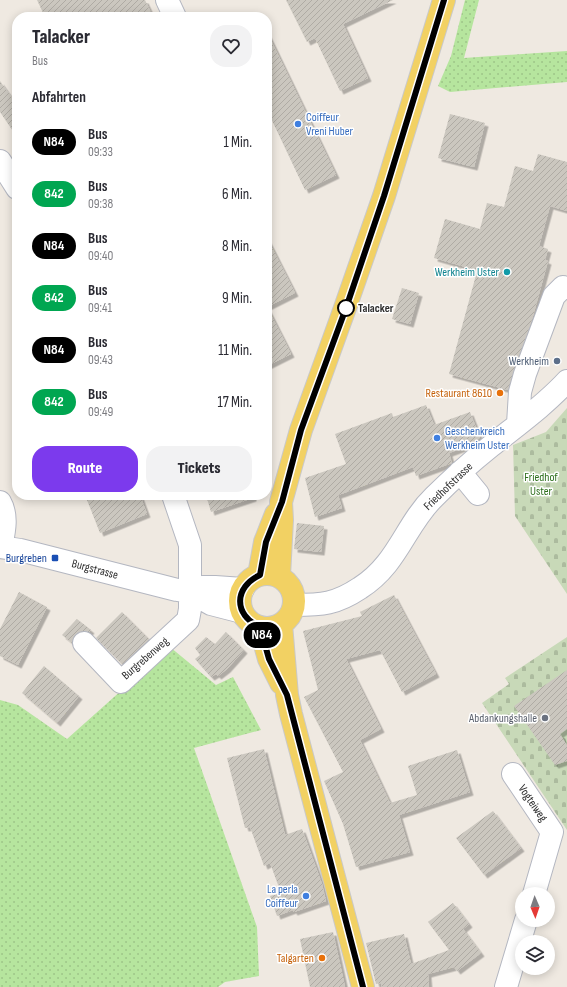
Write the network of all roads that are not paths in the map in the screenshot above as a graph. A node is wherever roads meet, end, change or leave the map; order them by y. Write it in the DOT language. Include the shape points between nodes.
graph roads {
  1 [pos="167,0"];
  2 [pos="444,0"];
  3 [pos="173,12"];
  4 [pos="0,161"];
  5 [pos="12,180"];
  6 [pos="567,288"];
  7 [pos="567,381"];
  8 [pos="518,424"];
  9 [pos="460,472"];
  10 [pos="478,494"];
  11 [pos="175,500"];
  12 [pos="0,502"];
  13 [pos="0,547"];
  14 [pos="269,576"];
  15 [pos="243,589"];
  16 [pos="190,592"];
  17 [pos="294,605"];
  18 [pos="242,612"];
  19 [pos="281,624"];
  20 [pos="260,627"];
  21 [pos="84,643"];
  22 [pos="287,695"];
  23 [pos="513,774"];
  24 [pos="536,887"];
  25 [pos="524,927"];
  26 [pos="363,987"];
  27 [pos="506,987"];
  1 -- 3 [label="street"];
  2 -- 14 [label="main road" via="384,196 301,430 282,502"];
  4 -- 5 [label="street"];
  6 -- 8 [label="street" via="563,287 554,296 544,319 520,392"];
  7 -- 8 [label="street, Friedhofstrasse" via="550,399"];
  8 -- 9 [label="street, Friedhofstrasse"];
  9 -- 10 [label="street"];
  9 -- 17 [label="street, Friedhofstrasse" via="421,512 398,551 361,588 324,604"];
  11 -- 16 [label="street" via="190,545"];
  12 -- 13 [label="street" via="5,520"];
  13 -- 16 [label="street, Burgstrasse"];
  14 -- 15 [label="main road" via="247,583"];
  14 -- 17 [label="main road" via="291,588"];
  15 -- 16 [label="street, Burgstrasse" via="202,587"];
  15 -- 18 [label="main road" via="240,597"];
  16 -- 18 [label="street, Burgstrasse" via="211,604"];
  16 -- 21 [label="street, Burgrebenweg" via="188,620 122,682"];
  17 -- 19 [label="main road" via="287,619"];
  18 -- 20 [label="main road" via="252,624"];
  19 -- 20 [label="main road"];
  19 -- 22 [label="main road"];
  20 -- 22 [label="main road" via="269,659"];
  22 -- 26 [label="main road"];
  23 -- 24 [label="street, Vogteiweg" via="552,832"];
  25 -- 27 [label="street"];
}
